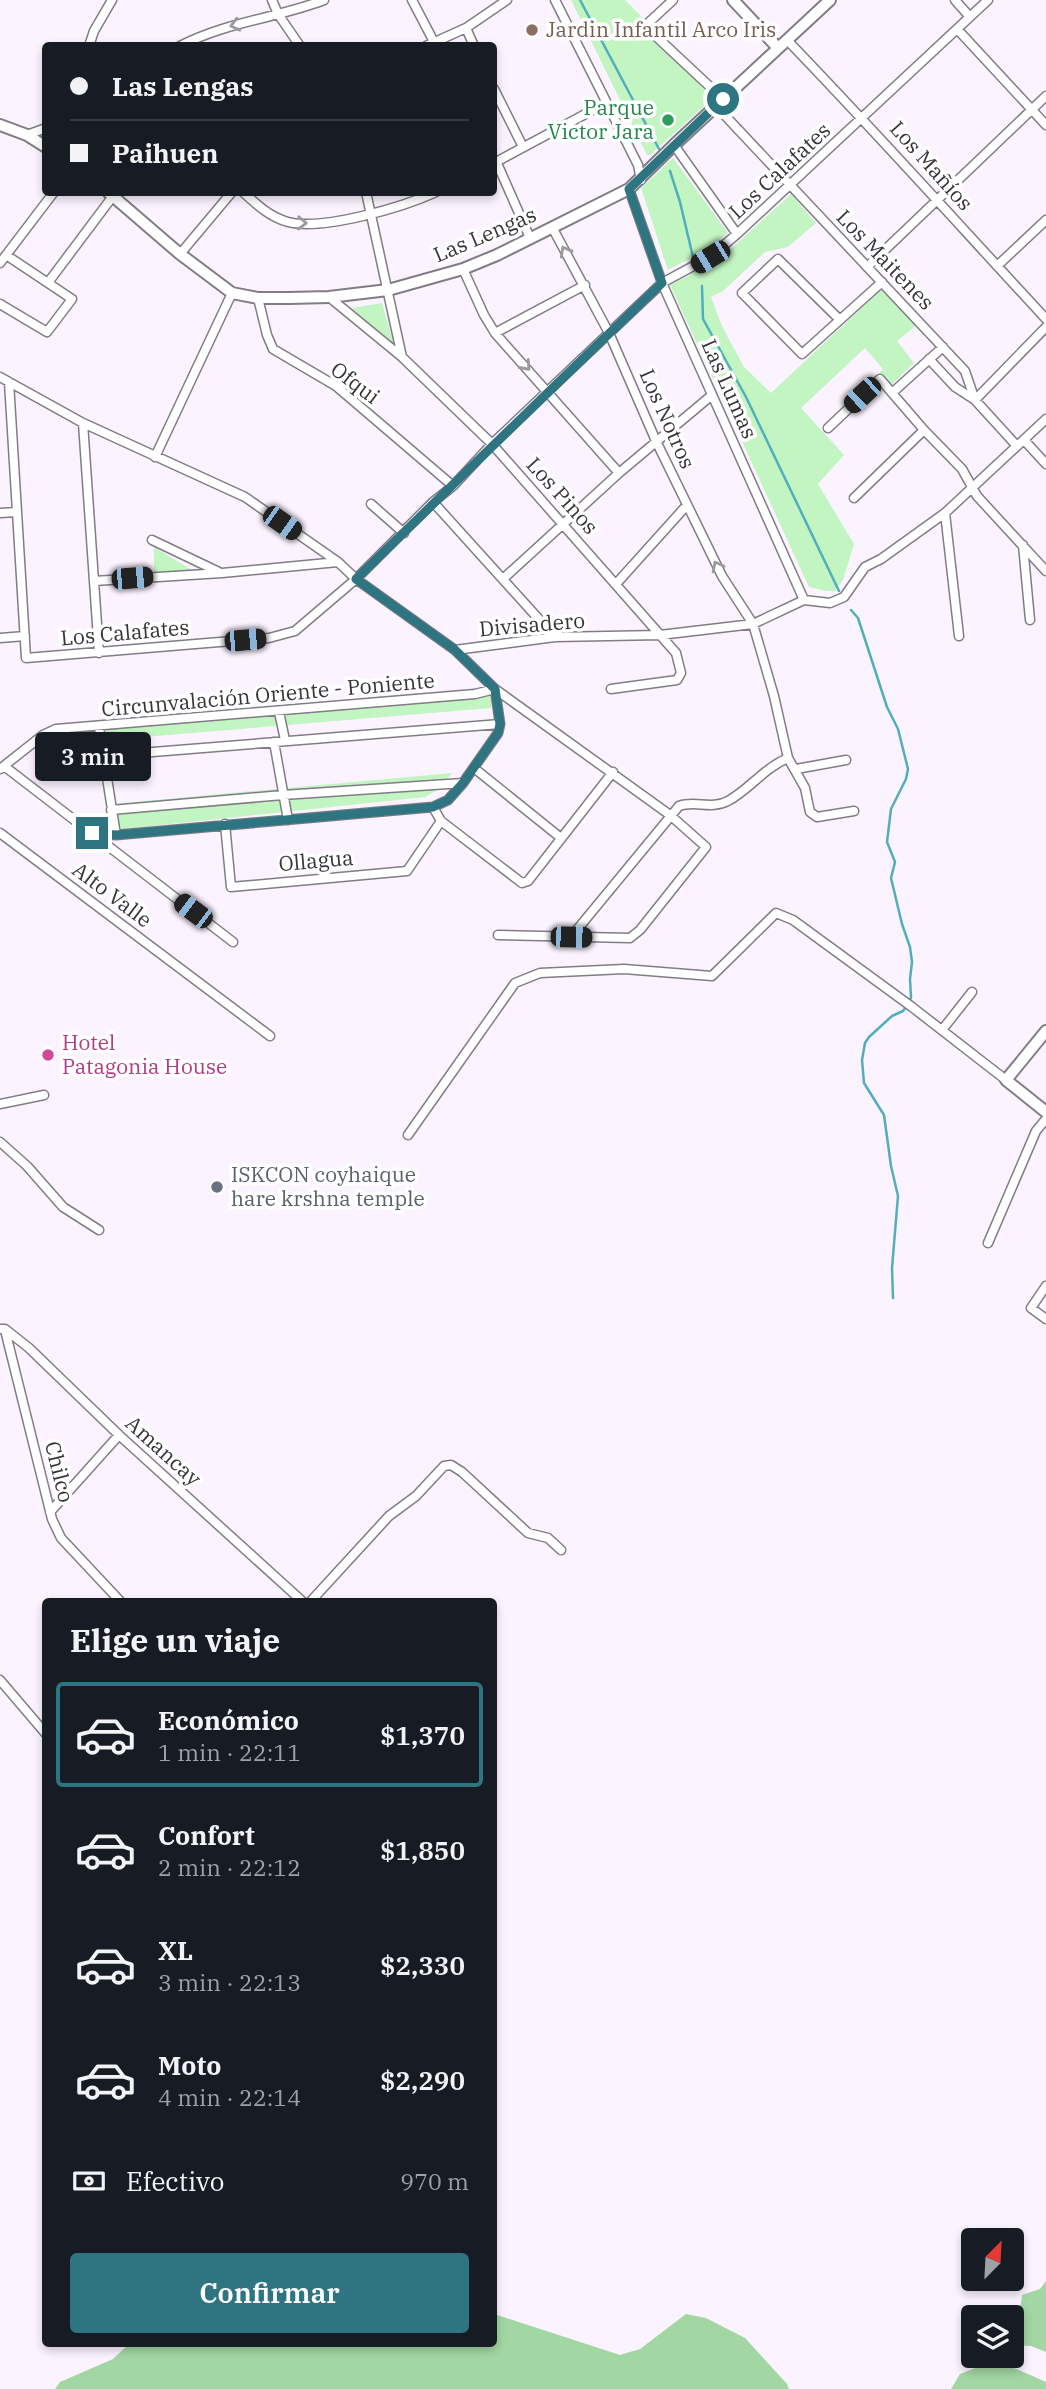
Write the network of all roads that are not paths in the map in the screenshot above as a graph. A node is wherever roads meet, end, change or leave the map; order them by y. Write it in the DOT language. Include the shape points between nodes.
graph roads {
  1 [pos="112,0"];
  2 [pos="272,0"];
  3 [pos="324,0"];
  4 [pos="412,0"];
  5 [pos="507,0"];
  6 [pos="555,0"];
  7 [pos="673,0"];
  8 [pos="733,0"];
  9 [pos="830,0"];
  10 [pos="955,0"];
  11 [pos="988,0"];
  12 [pos="278,14"];
  13 [pos="970,17"];
  14 [pos="466,28"];
  15 [pos="958,30"];
  16 [pos="90,42"];
  17 [pos="188,42"];
  18 [pos="297,42"];
  19 [pos="429,42"];
  20 [pos="434,42"];
  21 [pos="472,42"];
  22 [pos="782,44"];
  23 [pos="497,95"];
  24 [pos="1046,96"];
  25 [pos="720,102"];
  26 [pos="606,103"];
  27 [pos="1031,110"];
  28 [pos="862,119"];
  29 [pos="0,125"];
  30 [pos="1046,125"];
  31 [pos="42,129"];
  32 [pos="27,135"];
  33 [pos="42,144"];
  34 [pos="674,145"];
  35 [pos="523,147"];
  36 [pos="497,161"];
  37 [pos="497,166"];
  38 [pos="641,180"];
  39 [pos="790,186"];
  40 [pos="629,189"];
  41 [pos="51,196"];
  42 [pos="109,196"];
  43 [pos="112,196"];
  44 [pos="229,196"];
  45 [pos="247,196"];
  46 [pos="367,196"];
  47 [pos="428,196"];
  48 [pos="936,201"];
  49 [pos="371,213"];
  50 [pos="1046,220"];
  51 [pos="552,227"];
  52 [pos="737,234"];
  53 [pos="530,238"];
  54 [pos="180,254"];
  55 [pos="3,259"];
  56 [pos="867,267"];
  57 [pos="997,267"];
  58 [pos="463,269"];
  59 [pos="50,280"];
  60 [pos="882,282"];
  61 [pos="662,283"];
  62 [pos="584,285"];
  63 [pos="388,290"];
  64 [pos="232,293"];
  65 [pos="329,297"];
  66 [pos="258,298"];
  67 [pos="0,304"];
  68 [pos="1046,319"];
  69 [pos="840,320"];
  70 [pos="1046,327"];
  71 [pos="495,332"];
  72 [pos="610,333"];
  73 [pos="943,346"];
  74 [pos="402,357"];
  75 [pos="929,359"];
  76 [pos="0,377"];
  77 [pos="9,382"];
  78 [pos="548,392"];
  79 [pos="892,393"];
  80 [pos="712,395"];
  81 [pos="975,400"];
  82 [pos="1046,419"];
  83 [pos="83,423"];
  84 [pos="828,428"];
  85 [pos="924,430"];
  86 [pos="1024,440"];
  87 [pos="656,441"];
  88 [pos="492,444"];
  89 [pos="1017,446"];
  90 [pos="155,457"];
  91 [pos="1046,464"];
  92 [pos="620,473"];
  93 [pos="453,486"];
  94 [pos="973,488"];
  95 [pos="854,498"];
  96 [pos="433,502"];
  97 [pos="371,504"];
  98 [pos="687,505"];
  99 [pos="17,512"];
  100 [pos="0,513"];
  101 [pos="945,513"];
  102 [pos="564,524"];
  103 [pos="404,533"];
  104 [pos="152,540"];
  105 [pos="1023,545"];
  106 [pos="338,562"];
  107 [pos="1046,571"];
  108 [pos="222,573"];
  109 [pos="504,578"];
  110 [pos="356,579"];
  111 [pos="94,581"];
  112 [pos="616,584"];
  113 [pos="804,600"];
  114 [pos="1030,620"];
  115 [pos="753,624"];
  116 [pos="660,635"];
  117 [pos="25,636"];
  118 [pos="959,636"];
  119 [pos="555,637"];
  120 [pos="0,638"];
  121 [pos="455,650"];
  122 [pos="99,653"];
  123 [pos="495,689"];
  124 [pos="611,689"];
  125 [pos="279,712"];
  126 [pos="500,724"];
  127 [pos="99,727"];
  128 [pos="285,740"];
  129 [pos="274,741"];
  130 [pos="103,756"];
  131 [pos="788,758"];
  132 [pos="846,760"];
  133 [pos="2,767"];
  134 [pos="474,768"];
  135 [pos="796,769"];
  136 [pos="613,772"];
  137 [pos="463,783"];
  138 [pos="283,795"];
  139 [pos="433,807"];
  140 [pos="111,810"];
  141 [pos="853,811"];
  142 [pos="670,815"];
  143 [pos="288,820"];
  144 [pos="441,821"];
  145 [pos="225,824"];
  146 [pos="0,833"];
  147 [pos="92,833"];
  148 [pos="116,835"];
  149 [pos="561,838"];
  150 [pos="498,935"];
  151 [pos="571,937"];
  152 [pos="233,942"];
  153 [pos="972,992"];
  154 [pos="942,1030"];
  155 [pos="1046,1031"];
  156 [pos="270,1036"];
  157 [pos="1006,1080"];
  158 [pos="44,1095"];
  159 [pos="0,1104"];
  160 [pos="1046,1112"];
  161 [pos="1046,1119"];
  162 [pos="408,1135"];
  163 [pos="0,1142"];
  164 [pos="99,1230"];
  165 [pos="988,1243"];
  166 [pos="1046,1286"];
  167 [pos="1046,1320"];
  168 [pos="2,1329"];
  169 [pos="119,1435"];
  170 [pos="50,1512"];
  171 [pos="561,1550"];
  172 [pos="117,1598"];
  173 [pos="299,1598"];
  174 [pos="314,1598"];
  175 [pos="0,1680"];
  176 [pos="42,1729"];
  1 -- 16 [label="street"];
  2 -- 12 [label="street"];
  3 -- 12 [label="street"];
  4 -- 19 [label="street"];
  5 -- 14 [label="street"];
  6 -- 26 [label="street"];
  7 -- 25 [label="street, Los Maitenes" via="645,26"];
  8 -- 22 [label="street, Los Mañíos"];
  9 -- 22 [label="street, Las Lengas"];
  10 -- 13 [label="street"];
  11 -- 13 [label="street, Los Calafates"];
  12 -- 17 [label="street, one-way" via="209,31"];
  12 -- 18 [label="street"];
  13 -- 15 [label="street, Los Calafates"];
  14 -- 20 [label="street"];
  14 -- 21 [label="street"];
  15 -- 27 [label="street"];
  15 -- 28 [label="street, Los Calafates"];
  22 -- 25 [label="street, Las Lengas"];
  22 -- 28 [label="street, Los Mañíos"];
  23 -- 35 [label="street"];
  24 -- 27 [label="street"];
  25 -- 34 [label="street, Las Lengas"];
  25 -- 39 [label="street, Los Maitenes"];
  26 -- 35 [label="street"];
  26 -- 38 [label="street"];
  27 -- 30 [label="street"];
  27 -- 48 [label="street"];
  28 -- 39 [label="street, Los Calafates"];
  28 -- 48 [label="street, Los Mañíos"];
  29 -- 32 [label="street"];
  31 -- 32 [label="street"];
  32 -- 33 [label="street"];
  34 -- 38 [label="street, Las Lengas"];
  34 -- 52 [label="street"];
  35 -- 36 [label="street"];
  37 -- 53 [label="street"];
  38 -- 40 [label="street, Las Lengas"];
  39 -- 52 [label="street, Los Calafates"];
  39 -- 56 [label="street, Los Maitenes"];
  40 -- 51 [label="street, Las Lengas"];
  40 -- 61 [label="street, Las Lumas"];
  41 -- 55 [label="street"];
  42 -- 59 [label="street"];
  43 -- 54 [label="street, Las Lengas"];
  44 -- 54 [label="street"];
  45 -- 49 [label="street, one-way" via="263,211 289,222 323,224"];
  46 -- 49 [label="street"];
  47 -- 49 [label="street"];
  48 -- 56 [label="street"];
  48 -- 57 [label="street, Los Mañíos"];
  49 -- 63 [label="street"];
  50 -- 57 [label="street"];
  51 -- 53 [label="street, Las Lengas"];
  62 -- 51 [label="street, Los Notros, one-way"];
  52 -- 61 [label="street, Los Calafates" via="710,257"];
  53 -- 58 [label="street, Las Lengas"];
  54 -- 64 [label="street, Las Lengas"];
  55 -- 67 [label="street" via="72,299 47,332"];
  56 -- 60 [label="street, Los Maitenes"];
  57 -- 68 [label="street, Los Mañíos"];
  58 -- 63 [label="street, Las Lengas"];
  58 -- 71 [label="street"];
  60 -- 69 [label="street"];
  60 -- 73 [label="street, Los Maitenes"];
  61 -- 72 [label="street, Los Calafates"];
  61 -- 80 [label="street, Las Lumas"];
  62 -- 71 [label="street"];
  62 -- 72 [label="street, Los Notros"];
  63 -- 65 [label="street, Las Lengas"];
  63 -- 74 [label="street"];
  64 -- 66 [label="street, Las Lengas"];
  64 -- 90 [label="street"];
  65 -- 66 [label="street, Las Lengas"];
  65 -- 74 [label="street, Los Pinos"];
  66 -- 93 [label="street, Ofqui" via="273,349 336,386"];
  69 -- 69 [label="street" via="778,260 742,293 802,354"];
  70 -- 81 [label="street"];
  71 -- 78 [label="street, one-way"];
  72 -- 78 [label="street, Los Calafates"];
  72 -- 87 [label="street, Los Notros"];
  73 -- 75 [label="street"];
  73 -- 81 [label="street, Los Maitenes" via="965,371"];
  74 -- 88 [label="street, Los Pinos"];
  75 -- 79 [label="street"];
  75 -- 81 [label="street" via="955,387"];
  76 -- 77 [label="street, Divisadero"];
  77 -- 83 [label="street, Divisadero"];
  77 -- 99 [label="street"];
  78 -- 88 [label="street, Los Calafates"];
  78 -- 92 [label="street"];
  79 -- 84 [label="street" via="880,379"];
  79 -- 85 [label="street"];
  80 -- 87 [label="street"];
  80 -- 113 [label="street, Las Lumas"];
  81 -- 89 [label="street, Los Maitenes"];
  82 -- 86 [label="street"];
  83 -- 90 [label="street, Divisadero"];
  83 -- 111 [label="street"];
  85 -- 94 [label="street" via="962,469"];
  85 -- 95 [label="street"];
  86 -- 89 [label="street"];
  86 -- 91 [label="street"];
  87 -- 92 [label="street"];
  87 -- 98 [label="street, Los Notros"];
  88 -- 93 [label="street, Los Calafates"];
  88 -- 102 [label="street, Los Pinos"];
  89 -- 94 [label="street"];
  90 -- 106 [label="street, Divisadero" via="245,497"];
  92 -- 102 [label="street"];
  93 -- 96 [label="street, Los Calafates"];
  94 -- 101 [label="street"];
  94 -- 105 [label="street"];
  96 -- 103 [label="street, Los Calafates"];
  96 -- 109 [label="street"];
  97 -- 103 [label="street"];
  98 -- 112 [label="street"];
  115 -- 98 [label="street, Los Notros, one-way" via="722,576"];
  99 -- 100 [label="street"];
  99 -- 117 [label="street"];
  101 -- 113 [label="street" via="865,568 844,597 830,603"];
  101 -- 118 [label="street"];
  102 -- 109 [label="street"];
  102 -- 112 [label="street, Los Pinos"];
  103 -- 110 [label="street, Los Calafates"];
  104 -- 108 [label="street"];
  105 -- 107 [label="street"];
  105 -- 114 [label="street"];
  106 -- 108 [label="street"];
  106 -- 110 [label="street, Divisadero"];
  108 -- 111 [label="street"];
  109 -- 119 [label="street"];
  110 -- 121 [label="street, Divisadero"];
  110 -- 122 [label="street, Los Calafates" via="296,631 269,638"];
  111 -- 122 [label="street"];
  112 -- 116 [label="street, Los Pinos"];
  113 -- 115 [label="street, Divisadero"];
  115 -- 116 [label="street, Divisadero"];
  115 -- 131 [label="street, Los Notros"];
  116 -- 119 [label="street, Divisadero"];
  116 -- 124 [label="street, Los Pinos" via="676,653 679,678"];
  117 -- 120 [label="street"];
  117 -- 122 [label="street, Los Calafates" via="26,658"];
  119 -- 121 [label="street, Divisadero"];
  121 -- 123 [label="street, Circunvalación Oriente - Poniente"];
  123 -- 125 [label="street, Circunvalación Oriente - Poniente"];
  123 -- 126 [label="street"];
  123 -- 136 [label="street, Circunvalación Oriente - Poniente"];
  125 -- 127 [label="street, Circunvalación Oriente - Poniente"];
  125 -- 128 [label="street"];
  126 -- 128 [label="street"];
  126 -- 134 [label="street"];
  127 -- 130 [label="street"];
  127 -- 133 [label="street, Circunvalación Oriente - Poniente" via="56,729"];
  128 -- 129 [label="street"];
  129 -- 130 [label="street"];
  129 -- 138 [label="street"];
  130 -- 140 [label="street"];
  131 -- 135 [label="street"];
  131 -- 142 [label="street" via="770,766 727,801 708,806 685,804"];
  132 -- 135 [label="street"];
  133 -- 147 [label="street"];
  134 -- 137 [label="street"];
  134 -- 149 [label="street"];
  135 -- 141 [label="street" via="814,816"];
  136 -- 142 [label="street, Circunvalación Oriente - Poniente"];
  136 -- 149 [label="street"];
  137 -- 138 [label="street"];
  137 -- 139 [label="street" via="448,800"];
  138 -- 140 [label="street"];
  138 -- 143 [label="street"];
  139 -- 143 [label="street"];
  139 -- 144 [label="street"];
  140 -- 148 [label="street"];
  142 -- 151 [label="street"];
  142 -- 151 [label="street, Circunvalación Oriente - Poniente" via="706,847 640,930 630,938"];
  143 -- 145 [label="street"];
  144 -- 145 [label="street, Ollagua" via="407,871 231,887"];
  144 -- 149 [label="street" via="522,883"];
  145 -- 148 [label="street"];
  146 -- 156 [label="street, Alto Valle"];
  147 -- 148 [label="street"];
  147 -- 152 [label="street"];
  150 -- 151 [label="street"];
  153 -- 154 [label="street"];
  154 -- 157 [label="street"];
  154 -- 162 [label="street" via="793,920 776,913 712,976 624,969 540,973 515,983"];
  155 -- 157 [label="street"];
  157 -- 160 [label="street"];
  158 -- 159 [label="street"];
  161 -- 165 [label="street" via="1036,1131"];
  163 -- 164 [label="street" via="63,1207"];
  166 -- 167 [label="street" via="1031,1308"];
  168 -- 169 [label="street, Amancay" via="29,1348"];
  168 -- 170 [label="street, Chilco"];
  169 -- 170 [label="street"];
  169 -- 173 [label="street, Amancay"];
  170 -- 172 [label="street, Chilco" via="61,1538"];
  171 -- 174 [label="street" via="548,1538 528,1533 462,1472 444,1465 416,1496 389,1516"];
  175 -- 176 [label="street"];
}
